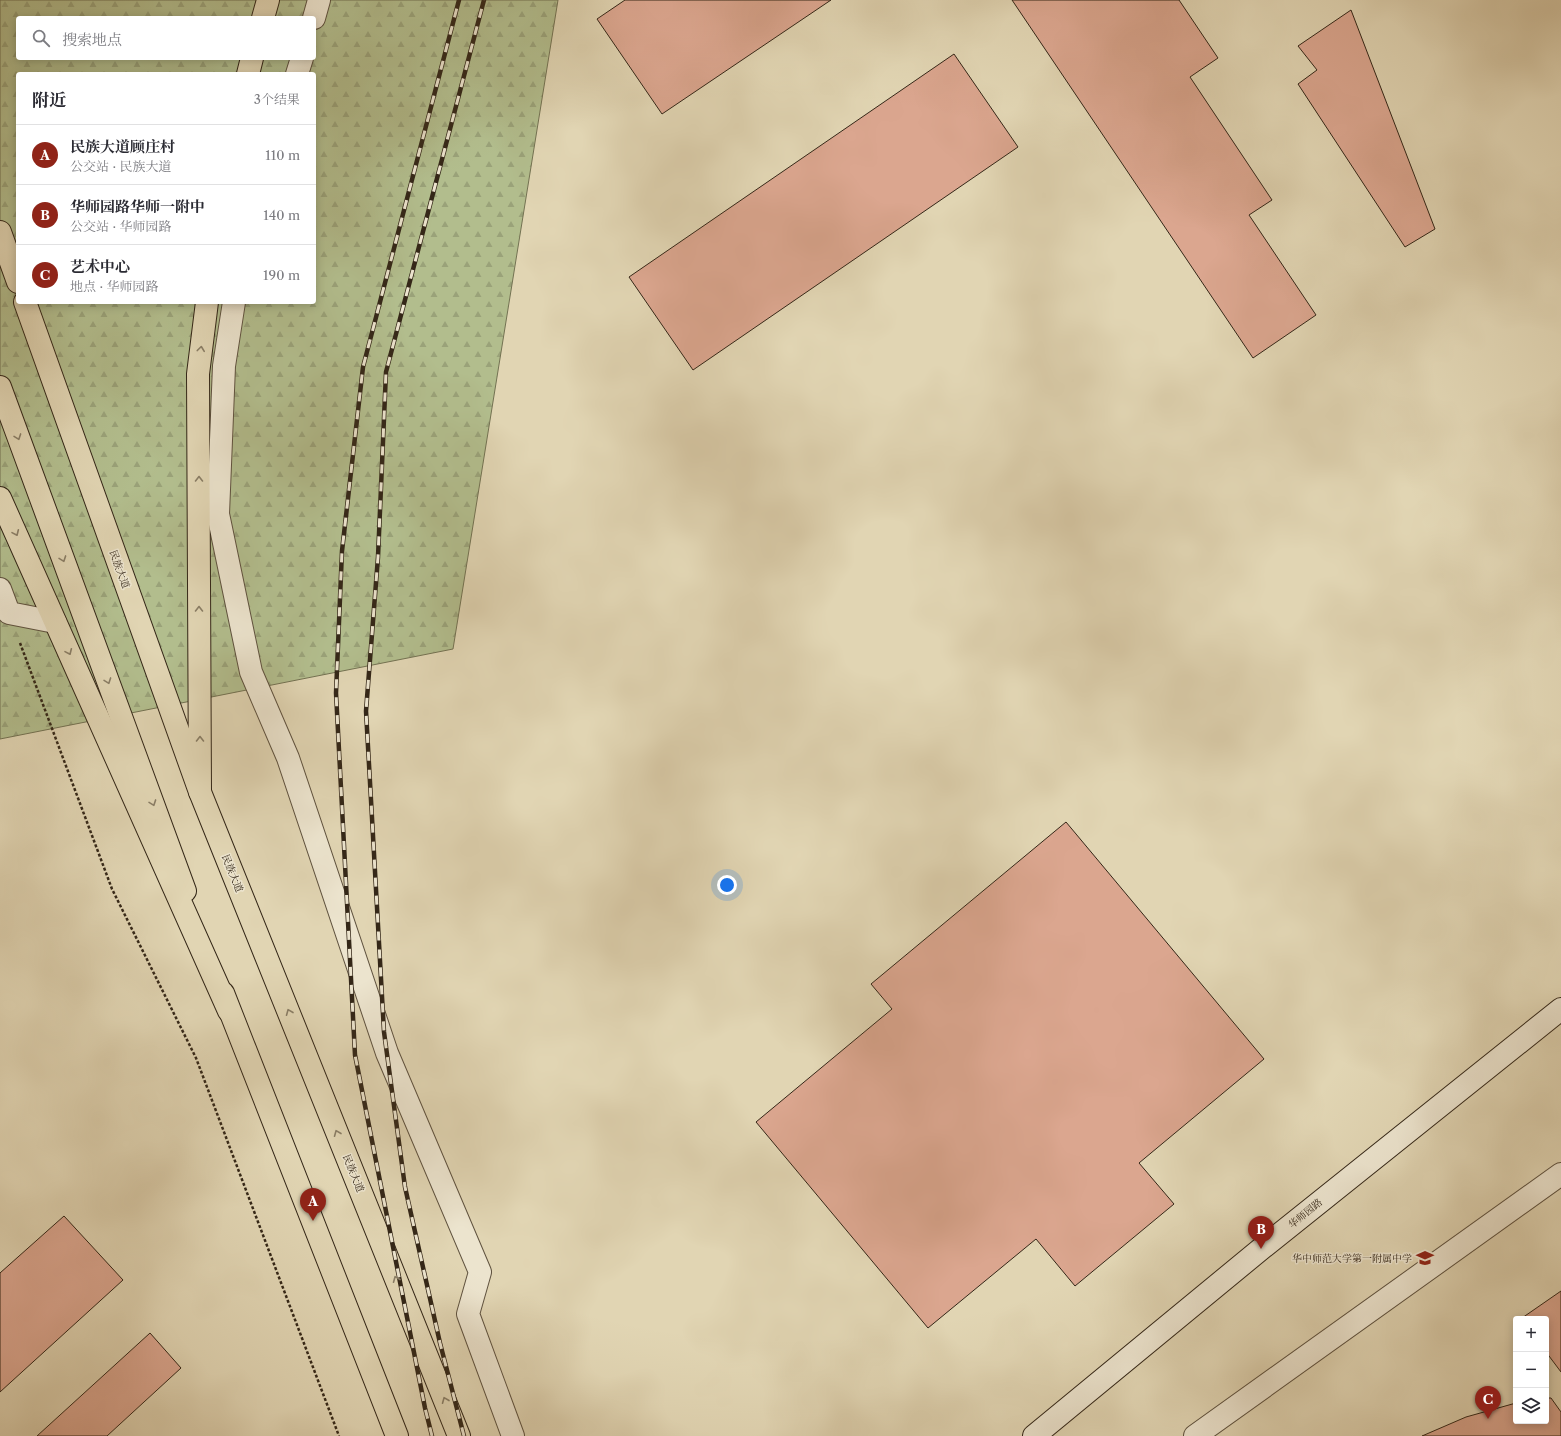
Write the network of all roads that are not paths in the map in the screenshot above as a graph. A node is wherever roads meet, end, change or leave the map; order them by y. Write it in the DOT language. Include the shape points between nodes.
graph roads {
  1 [pos="268,0"];
  2 [pos="319,0"];
  3 [pos="264,16"];
  4 [pos="315,16"];
  5 [pos="252,60"];
  6 [pos="301,60"];
  7 [pos="248,72"];
  8 [pos="298,72"];
  9 [pos="0,232"];
  10 [pos="16,276"];
  11 [pos="26,304"];
  12 [pos="207,304"];
  13 [pos="234,304"];
  14 [pos="0,387"];
  15 [pos="0,498"];
  16 [pos="0,589"];
  17 [pos="56,622"];
  18 [pos="200,792"];
  19 [pos="1561,1009"];
  20 [pos="229,1011"];
  21 [pos="1561,1174"];
  22 [pos="398,1436"];
  23 [pos="459,1436"];
  24 [pos="513,1436"];
  25 [pos="1034,1436"];
  26 [pos="1194,1436"];
  1 -- 3 [label="main road"];
  2 -- 4 [label="street"];
  5 -- 7 [label="main road"];
  6 -- 8 [label="street"];
  9 -- 10 [label="main road"];
  11 -- 18 [label="main road, 民族大道"];
  18 -- 12 [label="main road, one-way" via="198,374"];
  13 -- 24 [label="street" via="224,366 218,514 250,672 288,758 387,1053 480,1272 468,1314"];
  14 -- 20 [label="main road, one-way"];
  15 -- 17 [label="main road, one-way"];
  16 -- 17 [label="street" via="9,613"];
  17 -- 20 [label="main road, one-way"];
  23 -- 18 [label="main road, 民族大道, one-way"];
  19 -- 25 [label="street, 华师园路" via="1261,1249"];
  20 -- 22 [label="main road"];
  21 -- 26 [label="street"];
}
